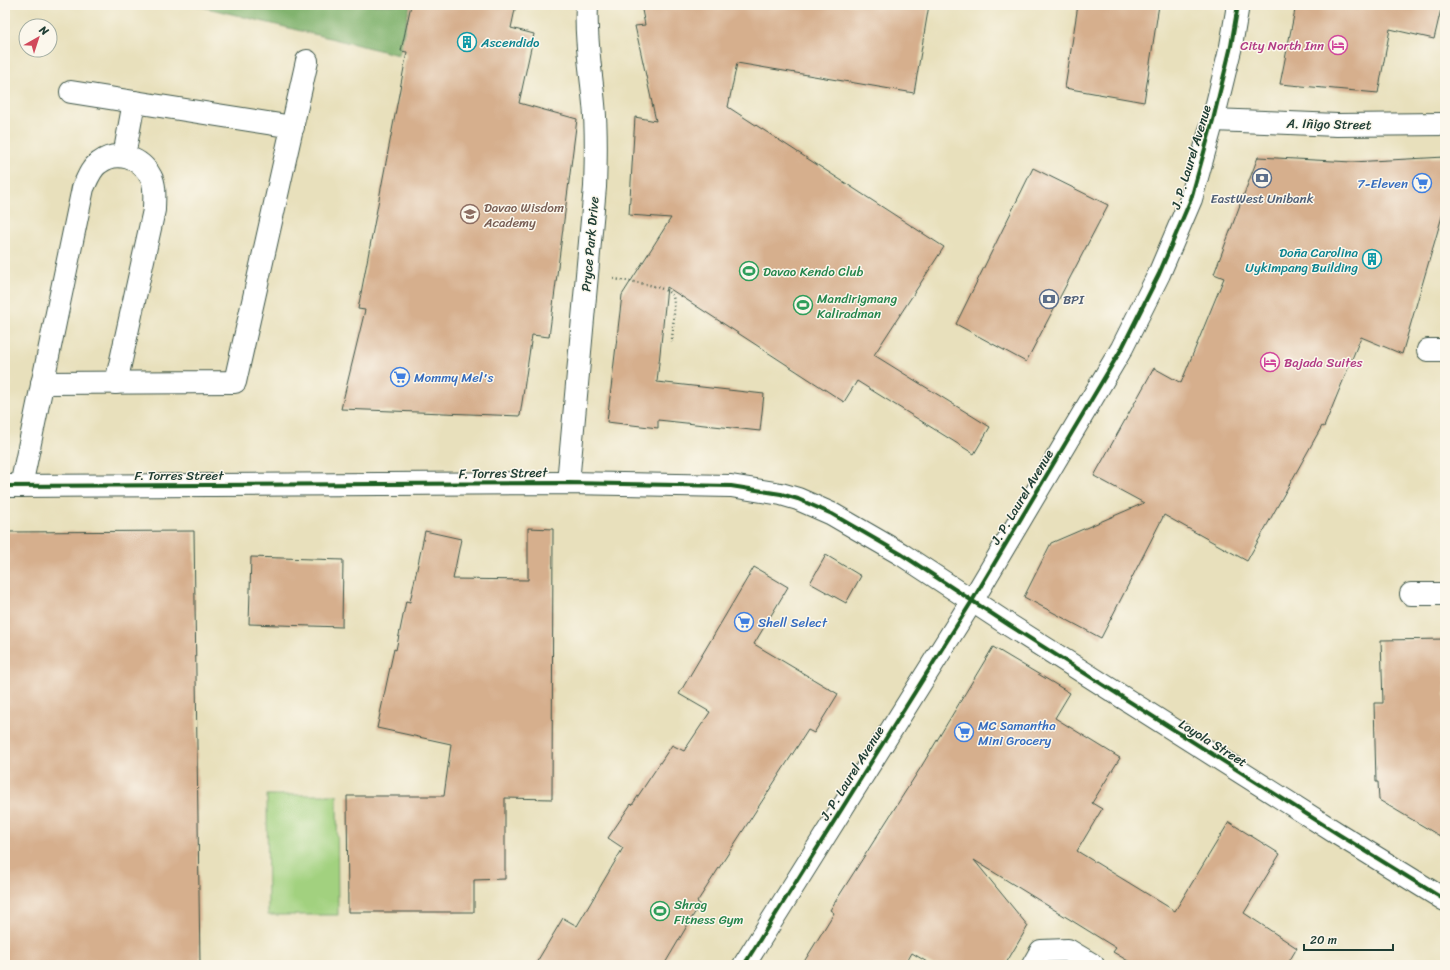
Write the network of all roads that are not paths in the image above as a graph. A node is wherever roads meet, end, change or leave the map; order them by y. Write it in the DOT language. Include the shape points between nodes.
graph roads {
  1 [pos="587,5"];
  2 [pos="1238,5"];
  3 [pos="307,61"];
  4 [pos="71,92"];
  5 [pos="134,102"];
  6 [pos="1213,120"];
  7 [pos="1445,124"];
  8 [pos="292,127"];
  9 [pos="124,156"];
  10 [pos="42,383"];
  11 [pos="116,383"];
  12 [pos="568,483"];
  13 [pos="13,486"];
  14 [pos="1411,594"];
  15 [pos="1445,594"];
  16 [pos="972,601"];
  17 [pos="1445,900"];
  18 [pos="744,965"];
  19 [pos="1033,965"];
  20 [pos="1093,965"];
  1 -- 12 [label="main road, Pryce Park Drive" via="586,26 596,142 595,187"];
  2 -- 6 [label="main road, J. P. Laurel Avenue"];
  3 -- 8 [label="main road"];
  4 -- 5 [label="main road"];
  5 -- 8 [label="main road"];
  5 -- 9 [label="main road"];
  6 -- 7 [label="main road, A. Iñigo Street" via="1337,125"];
  6 -- 16 [label="main road, J. P. Laurel Avenue" via="1191,199 1159,274 1122,348"];
  8 -- 11 [label="main road" via="235,382"];
  9 -- 10 [label="main road" via="110,156 98,163 83,188"];
  9 -- 11 [label="main road" via="140,163 152,177 154,210"];
  10 -- 11 [label="main road"];
  10 -- 13 [label="main road"];
  12 -- 13 [label="main road, F. Torres Street"];
  12 -- 16 [label="main road, F. Torres Street" via="732,486 781,494 832,514 901,554"];
  14 -- 15 [label="main road"];
  16 -- 17 [label="main road, Loyola Street"];
  16 -- 18 [label="main road, J. P. Laurel Avenue"];
  19 -- 20 [label="main road" via="1041,951 1068,950"];
}
